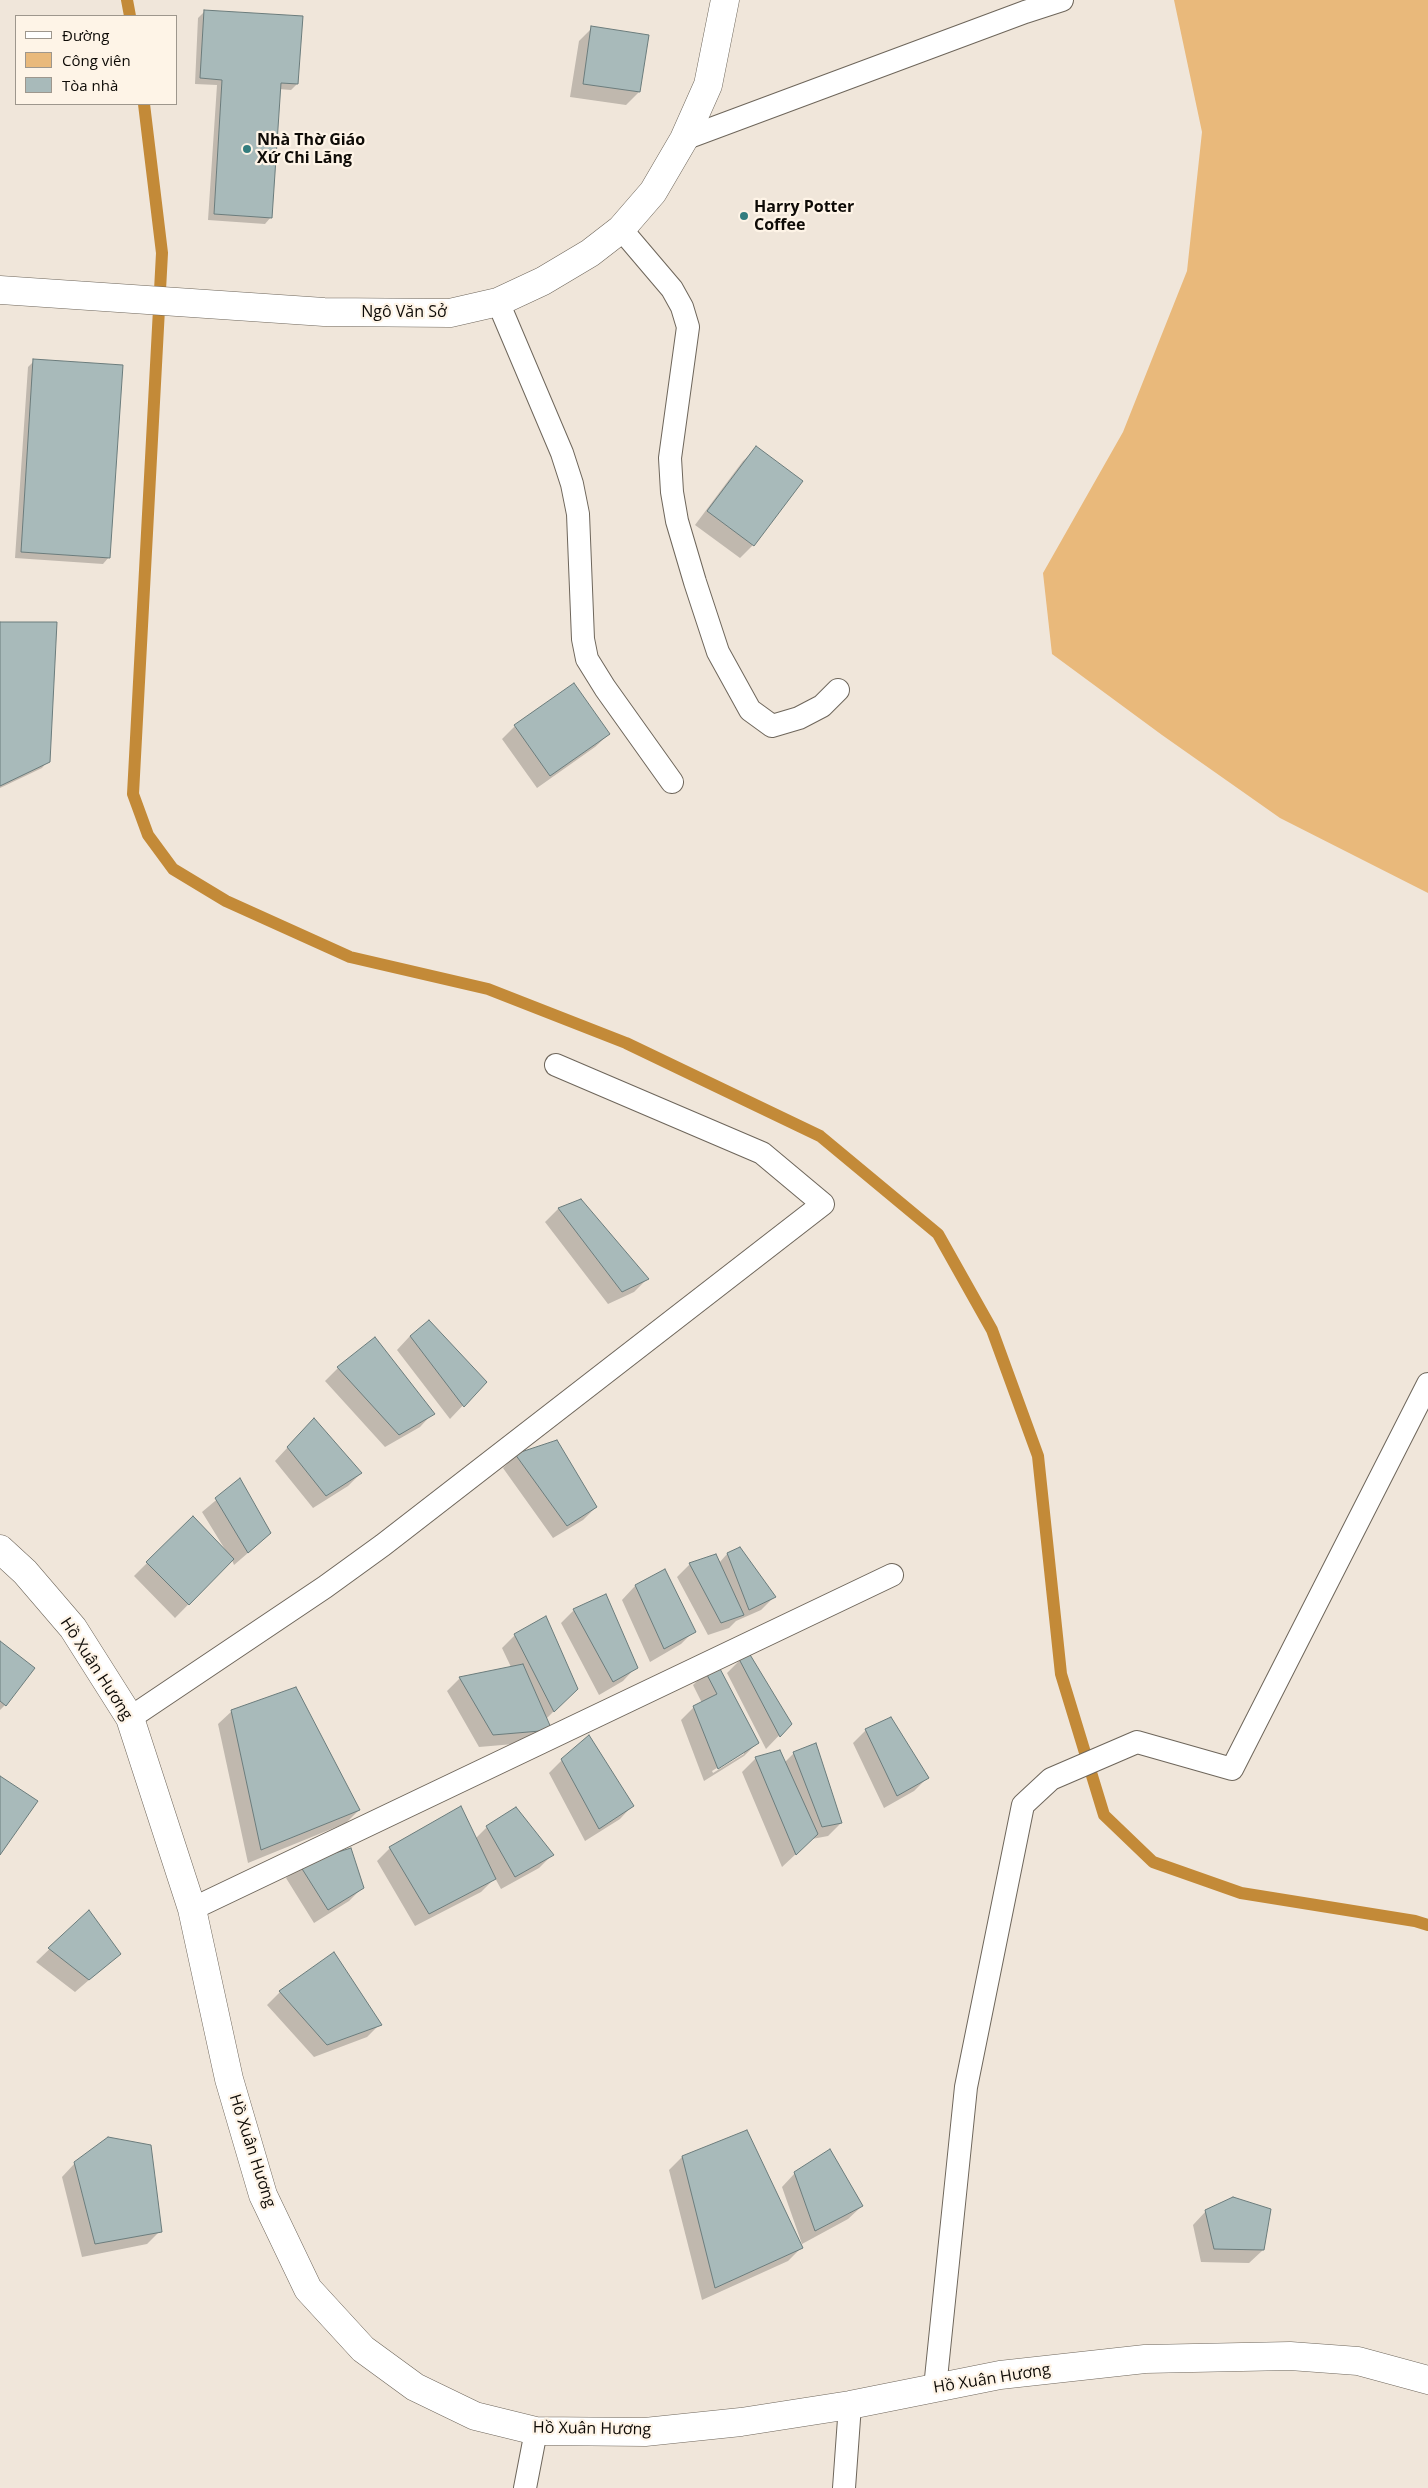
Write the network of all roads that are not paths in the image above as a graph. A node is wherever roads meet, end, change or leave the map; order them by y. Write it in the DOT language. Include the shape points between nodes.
graph roads {
  1 [pos="725,0"];
  2 [pos="1062,0"];
  3 [pos="684,139"];
  4 [pos="621,229"];
  5 [pos="0,290"];
  6 [pos="498,302"];
  7 [pos="838,690"];
  8 [pos="672,782"];
  9 [pos="556,1065"];
  10 [pos="1428,1384"];
  11 [pos="0,1549"];
  12 [pos="892,1576"];
  13 [pos="130,1718"];
  14 [pos="192,1909"];
  15 [pos="1428,2380"];
  16 [pos="935,2388"];
  17 [pos="850,2405"];
  18 [pos="536,2431"];
  19 [pos="525,2488"];
  20 [pos="844,2488"];
  1 -- 3 [label="main road, Ngô Văn Sở" via="708,85"];
  2 -- 3 [label="lane"];
  3 -- 4 [label="main road, Ngô Văn Sở" via="653,192"];
  4 -- 6 [label="main road, Ngô Văn Sở" via="590,253 543,281"];
  4 -- 7 [label="lane" via="672,289 688,327 670,458 672,492 684,547 718,652 750,710 772,726 799,718 822,706"];
  5 -- 6 [label="main road, Ngô Văn Sở" via="324,312 450,313"];
  6 -- 8 [label="lane" via="572,484 578,514 583,639 587,659"];
  9 -- 13 [label="lane" via="762,1153 823,1204 383,1545"];
  10 -- 16 [label="lane" via="1232,1769 1137,1742 1051,1779 1023,1805 966,2086"];
  11 -- 13 [label="main road, Hồ Xuân Hương" via="25,1572 73,1628"];
  12 -- 14 [label="lane"];
  13 -- 14 [label="main road, Hồ Xuân Hương"];
  14 -- 18 [label="main road, Hồ Xuân Hương" via="229,2079 263,2195 308,2289 363,2349 415,2386 475,2416"];
  15 -- 16 [label="main road, Hồ Xuân Hương" via="1358,2361 1290,2356 1145,2359 1000,2375"];
  16 -- 17 [label="main road, Hồ Xuân Hương"];
  17 -- 18 [label="main road, Hồ Xuân Hương" via="742,2422 645,2432"];
  17 -- 20 [label="lane"];
  18 -- 19 [label="lane"];
}
